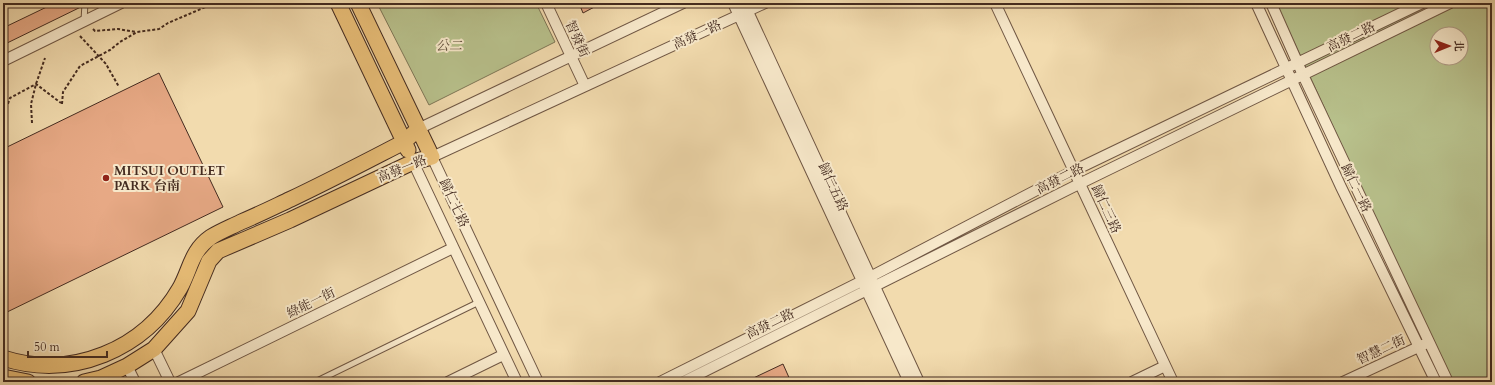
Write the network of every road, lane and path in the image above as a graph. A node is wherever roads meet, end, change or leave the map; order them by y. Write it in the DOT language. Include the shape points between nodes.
graph roads {
  1 [pos="85,3"];
  2 [pos="121,3"];
  3 [pos="215,3"];
  4 [pos="338,3"];
  5 [pos="358,3"];
  6 [pos="546,3"];
  7 [pos="683,3"];
  8 [pos="733,3"];
  9 [pos="765,3"];
  10 [pos="996,3"];
  11 [pos="1256,3"];
  12 [pos="1270,3"];
  13 [pos="1422,3"];
  14 [pos="1450,3"];
  15 [pos="744,10"];
  16 [pos="84,21"];
  17 [pos="93,29"];
  18 [pos="137,32"];
  19 [pos="80,36"];
  20 [pos="98,56"];
  21 [pos="572,57"];
  22 [pos="45,58"];
  23 [pos="3,61"];
  24 [pos="1297,62"];
  25 [pos="1286,68"];
  26 [pos="1303,75"];
  27 [pos="1292,81"];
  28 [pos="36,84"];
  29 [pos="585,86"];
  30 [pos="119,87"];
  31 [pos="3,118"];
  32 [pos="32,123"];
  33 [pos="418,129"];
  34 [pos="404,142"];
  35 [pos="432,157"];
  36 [pos="413,162"];
  37 [pos="1073,171"];
  38 [pos="1079,184"];
  39 [pos="454,248"];
  40 [pos="868,284"];
  41 [pos="479,302"];
  42 [pos="1429,342"];
  43 [pos="1420,347"];
  44 [pos="154,349"];
  45 [pos="504,355"];
  46 [pos="3,358"];
  47 [pos="127,366"];
  48 [pos="1165,366"];
  49 [pos="3,377"];
  50 [pos="102,380"];
  51 [pos="28,382"];
  52 [pos="84,382"];
  53 [pos="134,382"];
  54 [pos="170,382"];
  55 [pos="179,382"];
  56 [pos="315,382"];
  57 [pos="448,382"];
  58 [pos="517,382"];
  59 [pos="538,382"];
  60 [pos="660,382"];
  61 [pos="683,382"];
  62 [pos="909,382"];
  63 [pos="919,382"];
  64 [pos="1132,382"];
  65 [pos="1173,382"];
  66 [pos="1343,382"];
  67 [pos="1436,382"];
  68 [pos="1448,382"];
  1 -- 16 [label="lane"];
  2 -- 16 [label="street"];
  3 -- 18 [label="path" via="168,23 160,29"];
  4 -- 34 [label="main road, 歸仁七路"];
  5 -- 33 [label="main road, 歸仁七路"];
  6 -- 21 [label="street, 智發街"];
  7 -- 21 [label="street, 高發一路"];
  8 -- 15 [label="street, 歸仁五路"];
  9 -- 15 [label="street, 高發一路"];
  10 -- 37 [label="street, 歸仁三路"];
  11 -- 25 [label="street, 歸仁一路"];
  12 -- 24 [label="street, 歸仁一路"];
  13 -- 24 [label="street, 高發二路"];
  14 -- 26 [label="street, 高發二路"];
  15 -- 29 [label="street, 高發一路"];
  15 -- 40 [label="street, 歸仁五路"];
  16 -- 23 [label="street"];
  17 -- 18 [label="path" via="95,31 118,28"];
  18 -- 20 [label="path"];
  19 -- 20 [label="path"];
  20 -- 28 [label="path" via="80,66 63,92 62,104"];
  20 -- 30 [label="path" via="106,64"];
  21 -- 29 [label="street, 智發街"];
  21 -- 33 [label="street, 高發一路"];
  22 -- 28 [label="path"];
  24 -- 25 [label="street, 高發二路"];
  24 -- 26 [label="street, 歸仁一路"];
  25 -- 27 [label="street, 歸仁一路"];
  25 -- 37 [label="street, 高發二路"];
  26 -- 27 [label="street, 高發二路"];
  26 -- 42 [label="street, 歸仁一路"];
  27 -- 38 [label="street, 高發二路"];
  27 -- 43 [label="street, 歸仁一路"];
  28 -- 31 [label="path" via="10,98"];
  28 -- 32 [label="path" via="31,104"];
  29 -- 35 [label="street, 高發一路"];
  33 -- 34 [label="main road, 高發一路"];
  33 -- 35 [label="main road, 歸仁七路"];
  34 -- 36 [label="main road, 歸仁七路"];
  34 -- 46 [label="main road, 高發一路" via="206,241 196,251 180,288 164,310 139,335 117,349 94,359 64,364 32,364"];
  35 -- 36 [label="main road, 高發一路"];
  35 -- 59 [label="street, 歸仁七路"];
  36 -- 39 [label="street, 歸仁七路"];
  36 -- 44 [label="main road, 高發一路" via="218,251 209,261 188,311"];
  37 -- 38 [label="street, 歸仁三路"];
  37 -- 40 [label="street, 高發二路"];
  38 -- 40 [label="street, 高發二路"];
  38 -- 48 [label="street, 歸仁三路"];
  39 -- 41 [label="street, 歸仁七路"];
  39 -- 55 [label="street, 綠能一街"];
  40 -- 60 [label="street, 高發二路"];
  40 -- 61 [label="street, 高發二路"];
  40 -- 62 [label="street, 歸仁五路"];
  40 -- 63 [label="street, 歸仁五路"];
  41 -- 45 [label="street, 歸仁七路"];
  41 -- 56 [label="lane"];
  42 -- 43 [label="street, 智慧二街"];
  42 -- 68 [label="street, 歸仁一路"];
  43 -- 66 [label="street, 智慧二街"];
  43 -- 67 [label="street, 歸仁一路"];
  44 -- 47 [label="main road, 高發一路"];
  44 -- 54 [label="street"];
  45 -- 57 [label="street"];
  45 -- 58 [label="street, 歸仁七路"];
  47 -- 50 [label="main road, 高發一路"];
  47 -- 53 [label="street"];
  48 -- 64 [label="street"];
  48 -- 65 [label="street, 歸仁三路"];
  49 -- 51 [label="main road"];
  50 -- 52 [label="main road, 高發一路"];
}
